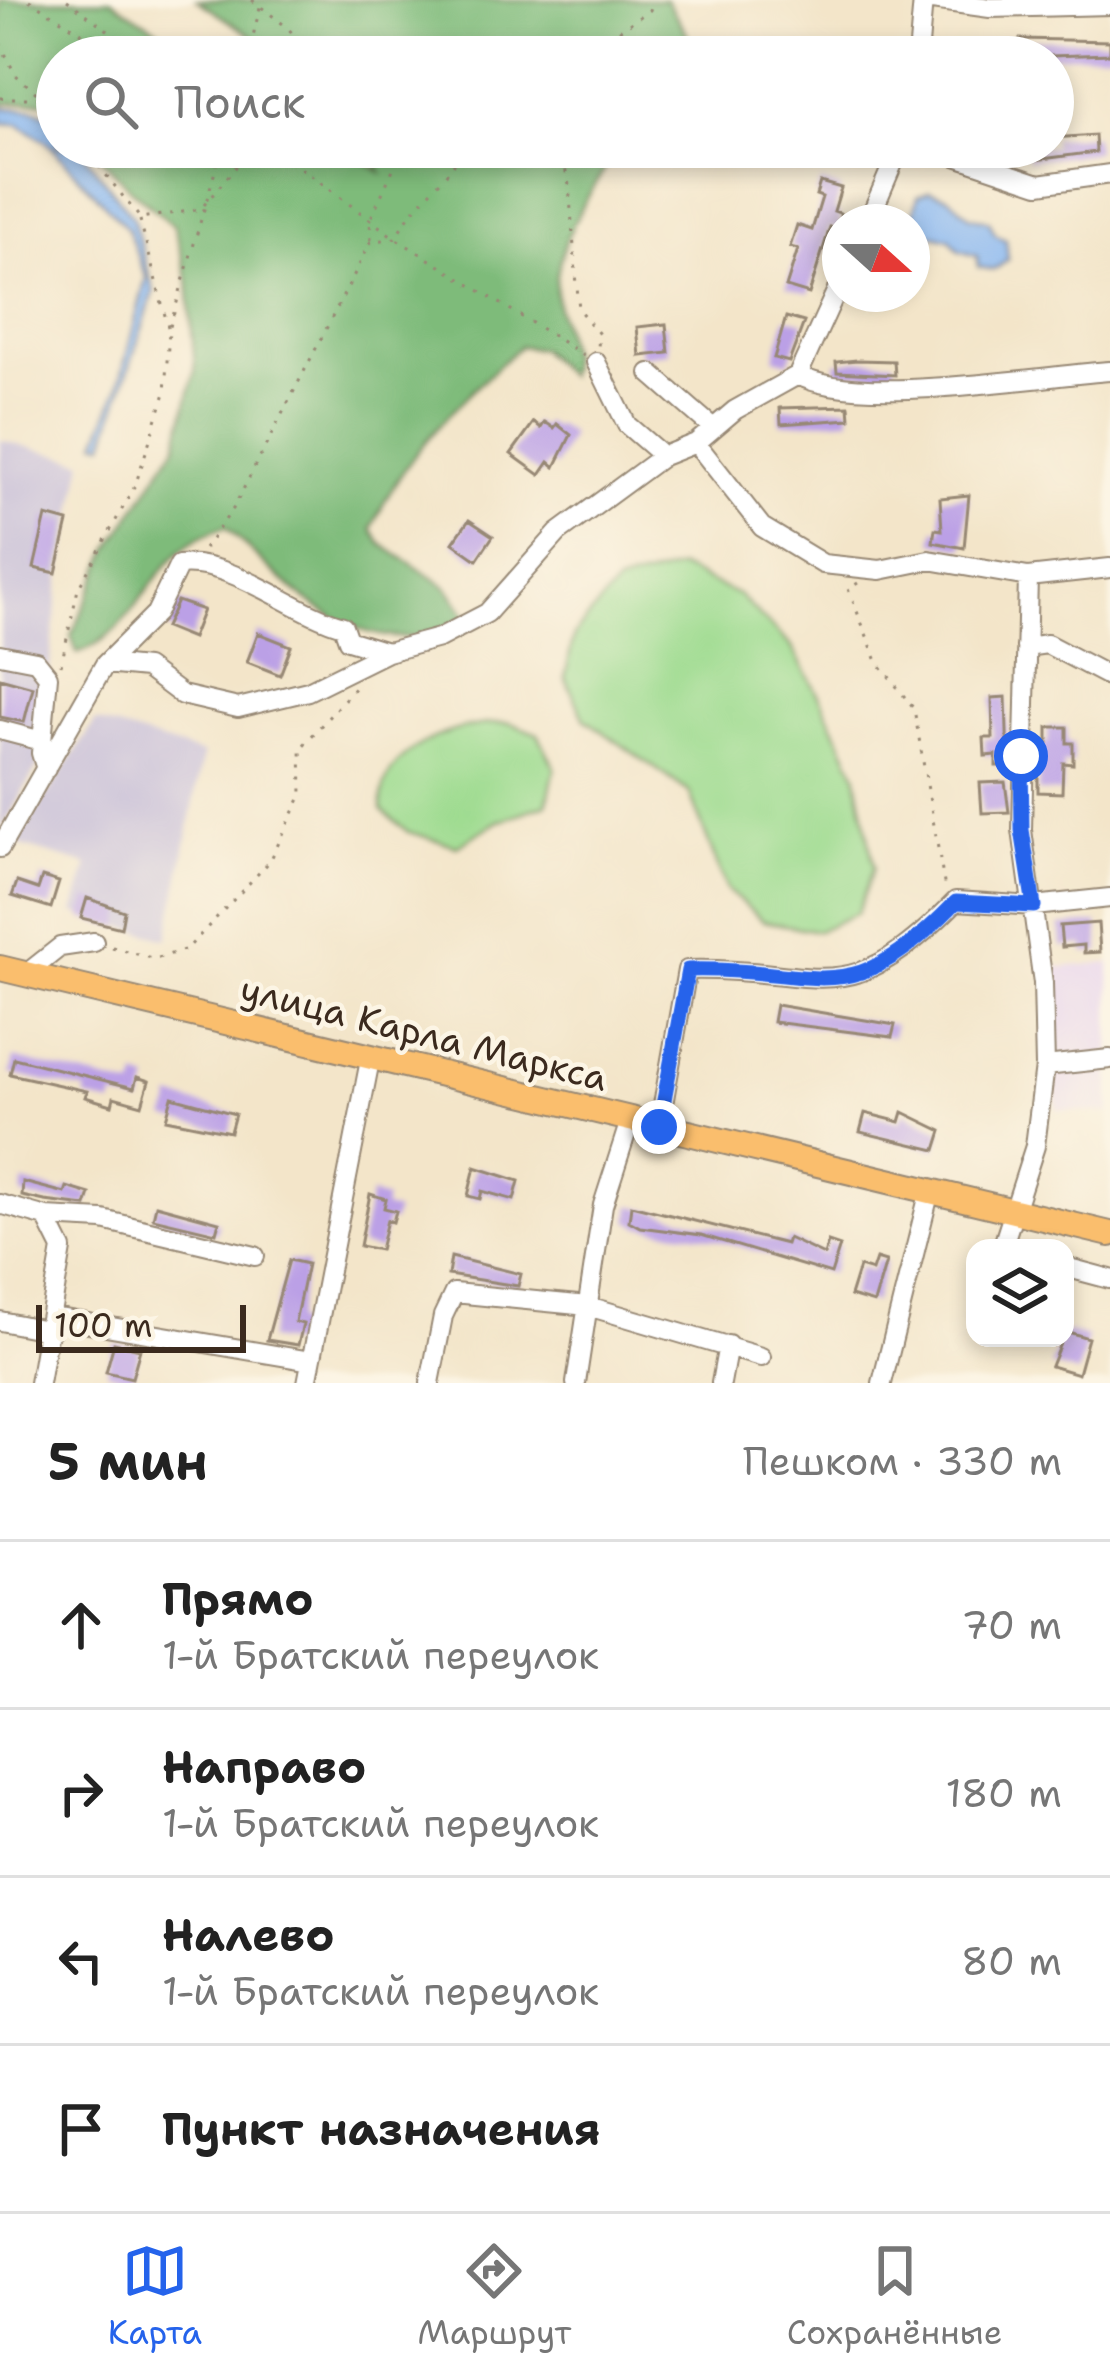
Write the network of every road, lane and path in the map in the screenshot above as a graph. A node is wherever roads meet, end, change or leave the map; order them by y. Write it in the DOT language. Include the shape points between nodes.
graph roads {
  1 [pos="28,0"];
  2 [pos="67,0"];
  3 [pos="252,0"];
  4 [pos="654,0"];
  5 [pos="928,0"];
  6 [pos="1037,3"];
  7 [pos="1105,3"];
  8 [pos="260,7"];
  9 [pos="87,36"];
  10 [pos="116,36"];
  11 [pos="253,36"];
  12 [pos="291,36"];
  13 [pos="611,36"];
  14 [pos="922,36"];
  15 [pos="0,43"];
  16 [pos="36,93"];
  17 [pos="0,98"];
  18 [pos="36,98"];
  19 [pos="101,168"];
  20 [pos="215,168"];
  21 [pos="235,168"];
  22 [pos="300,168"];
  23 [pos="394,168"];
  24 [pos="453,168"];
  25 [pos="565,168"];
  26 [pos="891,168"];
  27 [pos="991,168"];
  28 [pos="1110,175"];
  29 [pos="876,204"];
  30 [pos="200,210"];
  31 [pos="140,218"];
  32 [pos="370,220"];
  33 [pos="395,238"];
  34 [pos="371,242"];
  35 [pos="827,312"];
  36 [pos="169,330"];
  37 [pos="596,362"];
  38 [pos="1110,370"];
  39 [pos="650,373"];
  40 [pos="798,375"];
  41 [pos="712,427"];
  42 [pos="696,443"];
  43 [pos="663,456"];
  44 [pos="194,563"];
  45 [pos="1110,568"];
  46 [pos="880,570"];
  47 [pos="1028,577"];
  48 [pos="1026,647"];
  49 [pos="386,652"];
  50 [pos="0,654"];
  51 [pos="105,664"];
  52 [pos="1110,677"];
  53 [pos="58,682"];
  54 [pos="358,685"];
  55 [pos="0,730"];
  56 [pos="42,741"];
  57 [pos="46,769"];
  58 [pos="0,848"];
  59 [pos="1110,898"];
  60 [pos="956,902"];
  61 [pos="1034,906"];
  62 [pos="94,942"];
  63 [pos="0,968"];
  64 [pos="26,974"];
  65 [pos="371,1055"];
  66 [pos="1110,1058"];
  67 [pos="1045,1066"];
  68 [pos="630,1121"];
  69 [pos="659,1127"];
  70 [pos="929,1194"];
  71 [pos="0,1204"];
  72 [pos="1016,1213"];
  73 [pos="46,1217"];
  74 [pos="1110,1234"];
  75 [pos="1005,1239"];
  76 [pos="255,1256"];
  77 [pos="1074,1269"];
  78 [pos="1110,1279"];
  79 [pos="588,1306"];
  80 [pos="0,1321"];
  81 [pos="52,1324"];
  82 [pos="728,1345"];
  83 [pos="761,1357"];
  84 [pos="311,1361"];
  85 [pos="39,1383"];
  86 [pos="307,1383"];
  87 [pos="430,1383"];
  88 [pos="576,1383"];
  89 [pos="721,1383"];
  90 [pos="882,1383"];
  1 -- 9 [label="path"];
  2 -- 10 [label="path"];
  3 -- 8 [label="path"];
  4 -- 13 [label="path"];
  5 -- 6 [label="street" via="991,8"];
  5 -- 14 [label="street"];
  6 -- 7 [label="street"];
  8 -- 11 [label="path"];
  8 -- 12 [label="path"];
  15 -- 16 [label="path" via="15,74"];
  17 -- 18 [label="path"];
  19 -- 31 [label="path"];
  20 -- 30 [label="path"];
  21 -- 30 [label="path"];
  22 -- 32 [label="path"];
  23 -- 32 [label="path"];
  24 -- 33 [label="path"];
  25 -- 37 [label="path" via="579,310 599,334"];
  26 -- 29 [label="street"];
  27 -- 28 [label="street" via="1039,184"];
  30 -- 31 [label="path"];
  30 -- 36 [label="path"];
  31 -- 36 [label="path"];
  32 -- 33 [label="path"];
  32 -- 34 [label="path"];
  33 -- 34 [label="path"];
  33 -- 37 [label="path"];
  34 -- 44 [label="path" via="233,508"];
  35 -- 40 [label="street"];
  36 -- 53 [label="path" via="165,394 135,486 78,589"];
  37 -- 43 [label="street" via="627,424"];
  38 -- 40 [label="street" via="874,389 816,386"];
  39 -- 41 [label="street"];
  40 -- 41 [label="street"];
  41 -- 42 [label="street"];
  42 -- 43 [label="street"];
  42 -- 46 [label="street" via="763,527 823,564"];
  43 -- 49 [label="street" via="558,533 487,613 439,638"];
  44 -- 49 [label="street"];
  44 -- 51 [label="street" via="178,565 156,613"];
  45 -- 47 [label="street"];
  46 -- 47 [label="street" via="929,560"];
  46 -- 60 [label="path" via="848,589 878,661 914,709 944,888"];
  47 -- 48 [label="street"];
  48 -- 52 [label="street" via="1047,644"];
  48 -- 61 [label="street" via="1022,830"];
  49 -- 51 [label="street" via="308,692 238,708 182,695 146,668"];
  50 -- 56 [label="street" via="36,661 47,676"];
  51 -- 57 [label="street"];
  54 -- 62 [label="path" via="301,748 302,795 270,861 188,949 155,959"];
  55 -- 56 [label="street"];
  56 -- 57 [label="street"];
  57 -- 58 [label="street"];
  59 -- 61 [label="street"];
  60 -- 61 [label="street"];
  60 -- 69 [label="street" via="911,946 853,976 815,981 688,970"];
  61 -- 67 [label="street"];
  62 -- 64 [label="street" via="60,946"];
  63 -- 64 [label="main road, улица Карла Маркса"];
  64 -- 65 [label="main road, улица Карла Маркса"];
  65 -- 68 [label="main road, улица Карла Маркса"];
  65 -- 84 [label="street"];
  66 -- 67 [label="street"];
  67 -- 72 [label="street"];
  68 -- 69 [label="main road, улица Карла Маркса"];
  68 -- 79 [label="street" via="603,1205"];
  69 -- 70 [label="main road, улица Карла Маркса"];
  70 -- 72 [label="main road, улица Карла Маркса"];
  70 -- 90 [label="street"];
  71 -- 73 [label="street"];
  72 -- 74 [label="main road, улица Карла Маркса"];
  72 -- 75 [label="street"];
  73 -- 76 [label="street" via="103,1220"];
  73 -- 81 [label="street" via="62,1249"];
  77 -- 78 [label="street"];
  79 -- 82 [label="street"];
  79 -- 87 [label="street" via="454,1293"];
  79 -- 88 [label="street"];
  80 -- 81 [label="street"];
  81 -- 84 [label="street"];
  81 -- 85 [label="street"];
  82 -- 83 [label="street"];
  82 -- 89 [label="street"];
  84 -- 86 [label="street"];
}
